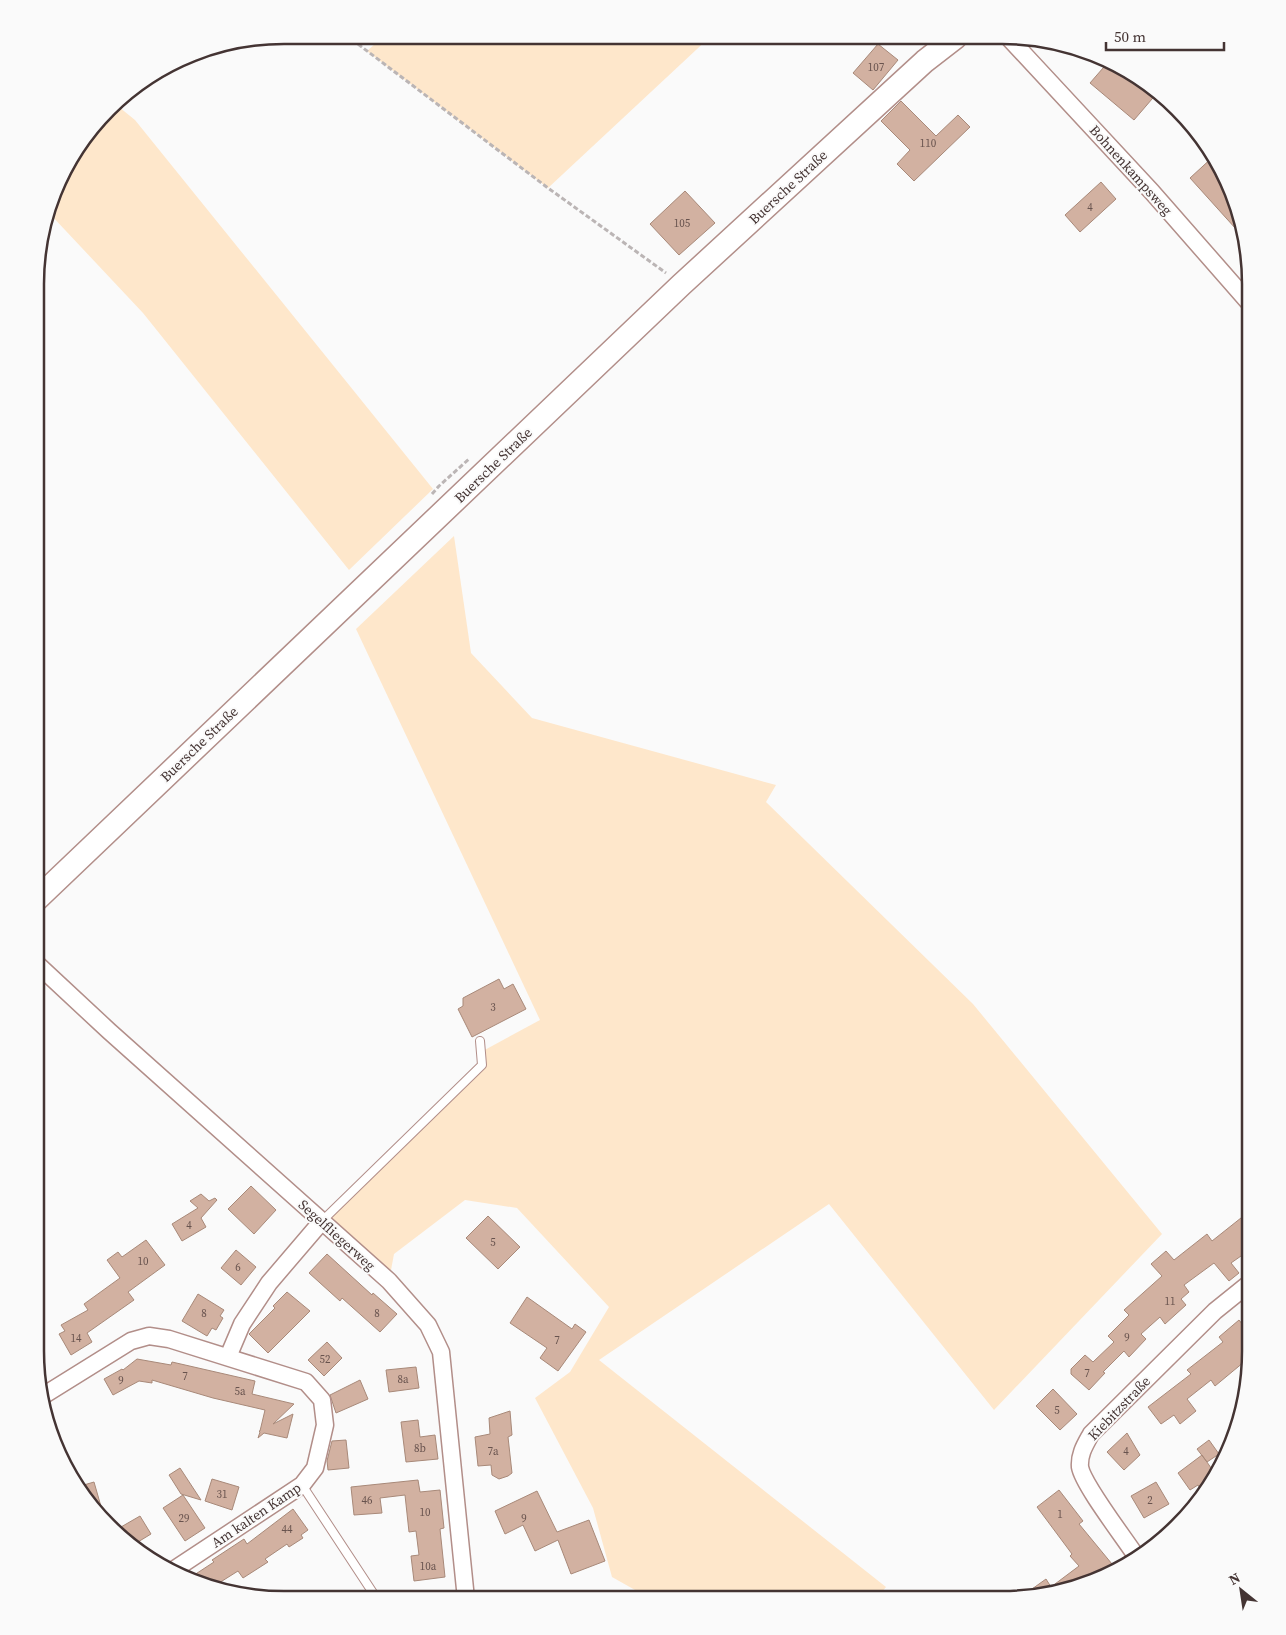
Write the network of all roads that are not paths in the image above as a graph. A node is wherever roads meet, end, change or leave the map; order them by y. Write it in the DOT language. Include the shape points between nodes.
graph roads {
  1 [pos="947,44"];
  2 [pos="1015,44"];
  3 [pos="1242,295"];
  4 [pos="44,892"];
  5 [pos="44,970"];
  6 [pos="480,1041"];
  7 [pos="322,1221"];
  8 [pos="1242,1289"];
  9 [pos="228,1357"];
  10 [pos="47,1392"];
  11 [pos="302,1485"];
  12 [pos="1134,1552"];
  13 [pos="178,1567"];
  14 [pos="372,1591"];
  15 [pos="465,1591"];
  1 -- 4 [label="main road, Buersche Straße" via="681,285"];
  2 -- 3 [label="street, Bohnenkampsweg"];
  5 -- 7 [label="street, Segelfliegerweg"];
  6 -- 7 [label="lane" via="482,1065"];
  7 -- 9 [label="street" via="269,1283 242,1324"];
  7 -- 15 [label="street, Segelfliegerweg" via="389,1281 428,1325 441,1352"];
  8 -- 12 [label="street, Kiebitzstraße" via="1215,1311 1091,1434 1081,1453 1080,1468 1087,1484"];
  9 -- 10 [label="street, Am kalten Kamp" via="149,1336 131,1342"];
  9 -- 11 [label="street, Am kalten Kamp" via="306,1382 322,1400 325,1425 315,1468"];
  11 -- 13 [label="street, Am kalten Kamp"];
  11 -- 14 [label="lane"];
}
